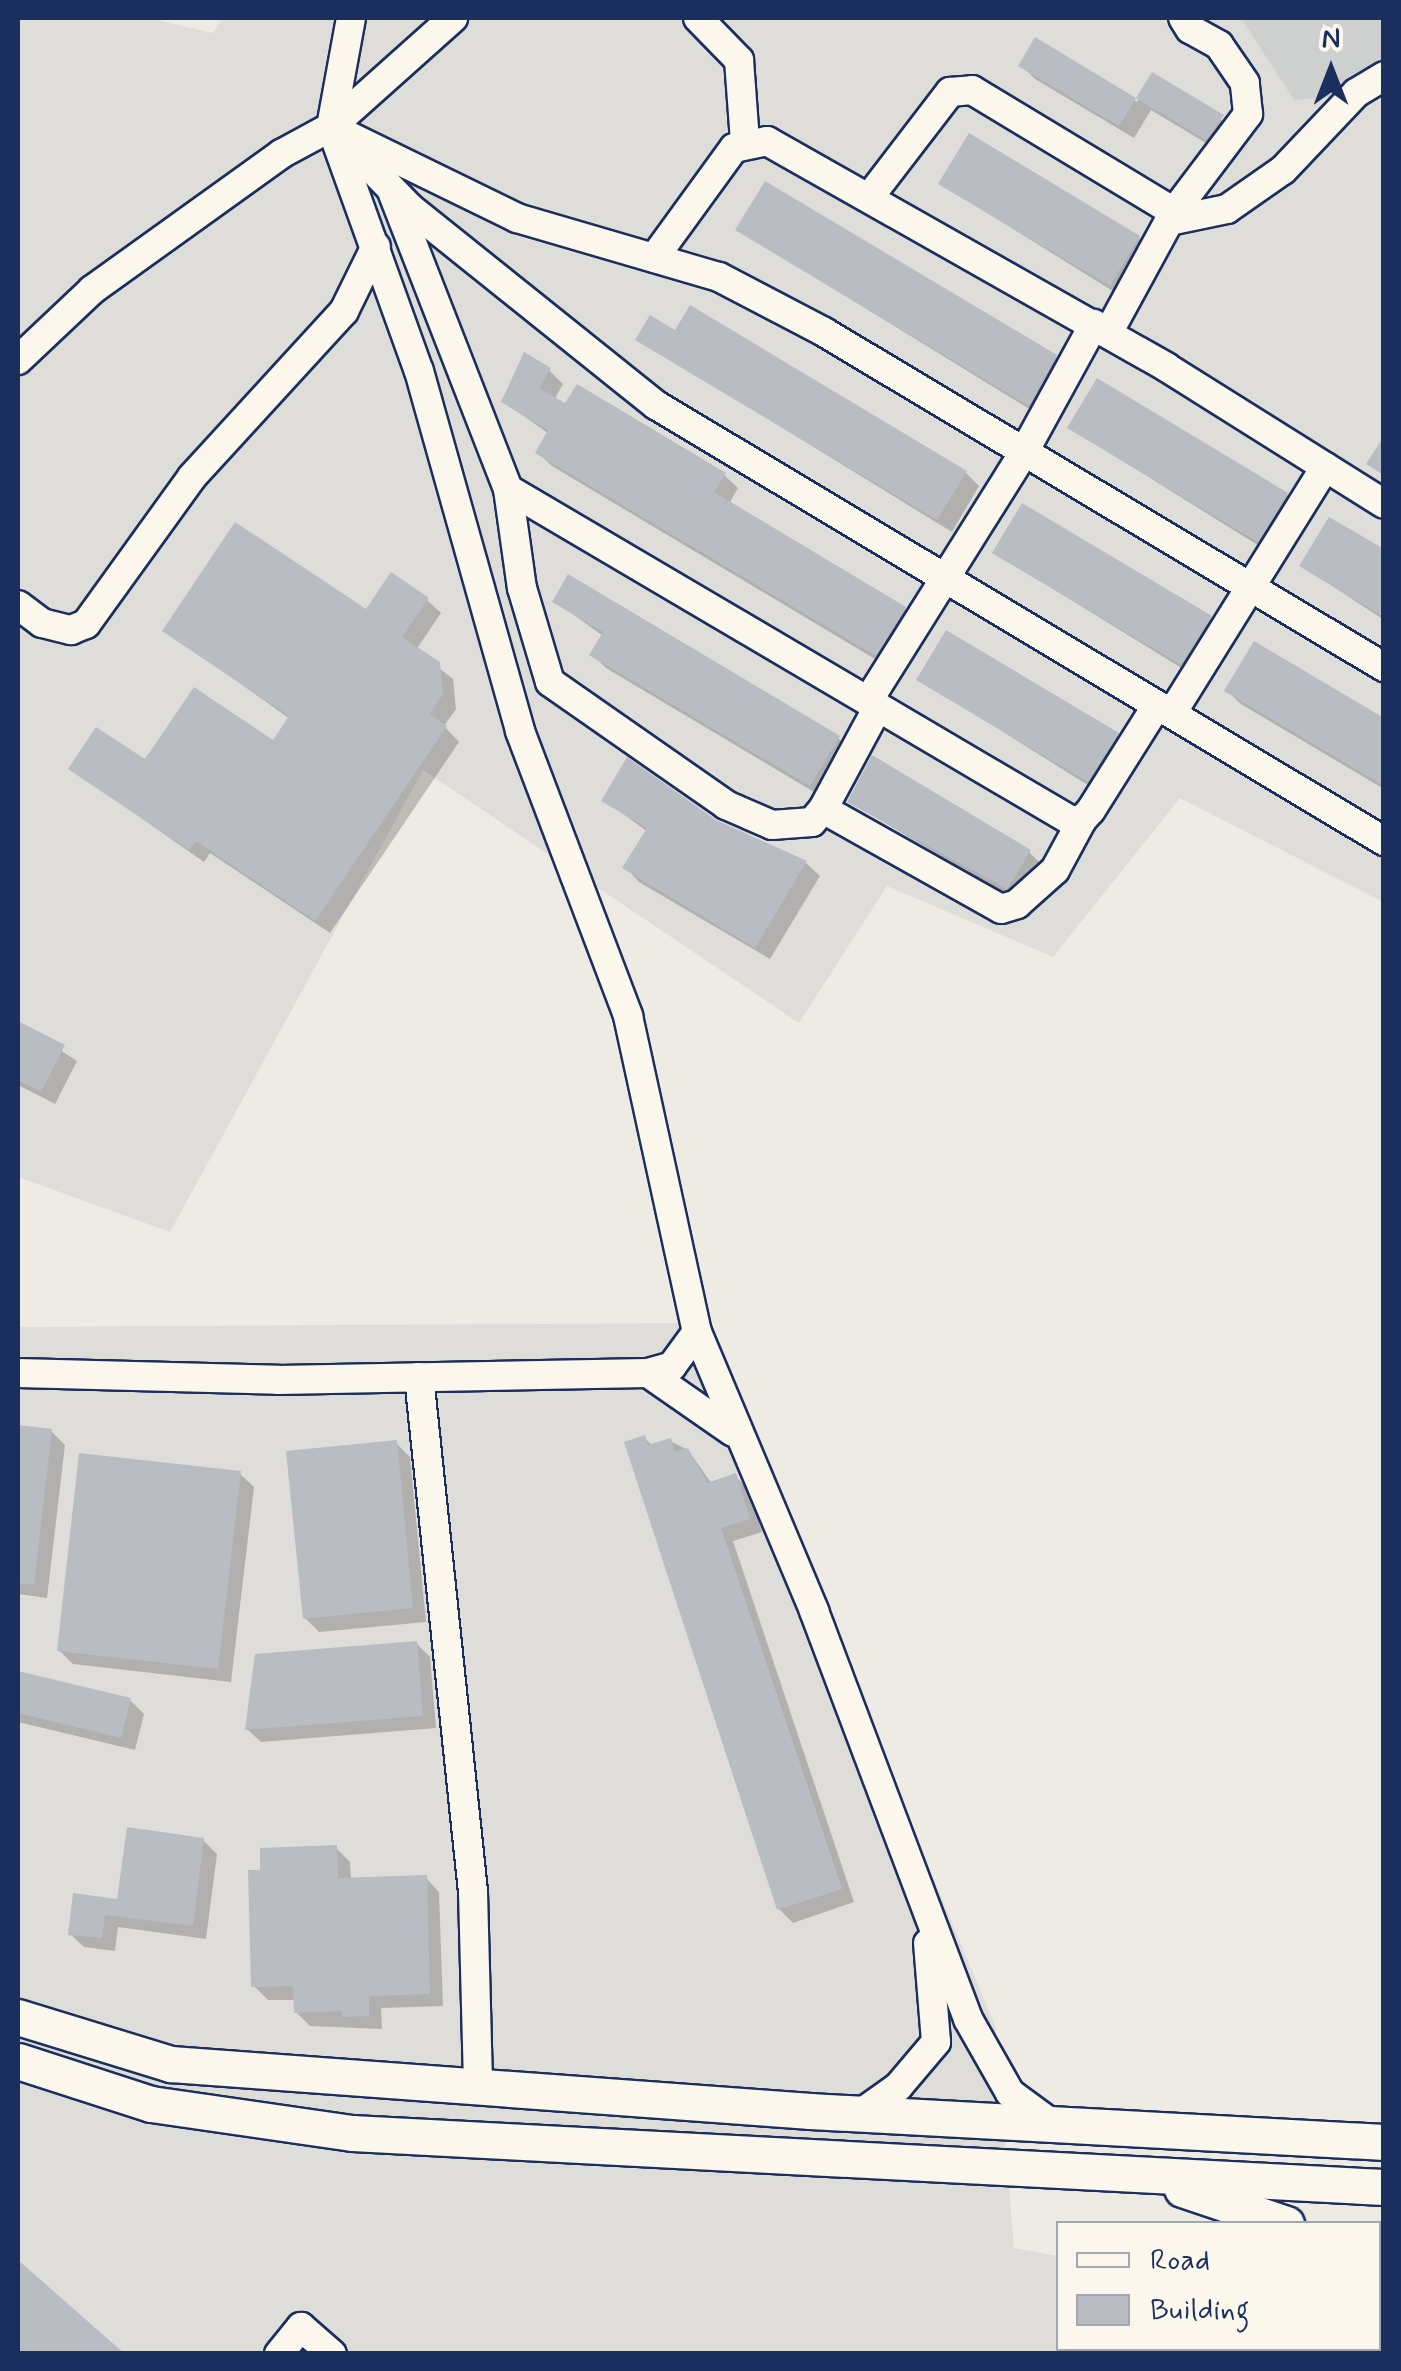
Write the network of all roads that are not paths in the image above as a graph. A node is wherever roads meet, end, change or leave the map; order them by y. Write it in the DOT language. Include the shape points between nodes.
graph roads {
  1 [pos="352,18"];
  2 [pos="453,18"];
  3 [pos="701,18"];
  4 [pos="1183,18"];
  5 [pos="1384,76"];
  6 [pos="331,127"];
  7 [pos="745,142"];
  8 [pos="391,188"];
  9 [pos="871,195"];
  10 [pos="1174,216"];
  11 [pos="376,246"];
  12 [pos="654,258"];
  13 [pos="1101,328"];
  14 [pos="18,360"];
  15 [pos="1024,452"];
  16 [pos="1325,467"];
  17 [pos="508,489"];
  18 [pos="1384,504"];
  19 [pos="943,576"];
  20 [pos="1250,588"];
  21 [pos="18,605"];
  22 [pos="1384,667"];
  23 [pos="873,704"];
  24 [pos="1164,709"];
  25 [pos="824,809"];
  26 [pos="1082,820"];
  27 [pos="1384,841"];
  28 [pos="697,1332"];
  29 [pos="648,1373"];
  30 [pos="18,1374"];
  31 [pos="419,1377"];
  32 [pos="736,1434"];
  33 [pos="922,1902"];
  34 [pos="18,2018"];
  35 [pos="18,2061"];
  36 [pos="478,2082"];
  37 [pos="860,2114"];
  38 [pos="1052,2124"];
  39 [pos="1374,2139"];
  40 [pos="1118,2171"];
  41 [pos="1384,2187"];
  42 [pos="1276,2221"];
  43 [pos="280,2354"];
  44 [pos="332,2354"];
  1 -- 6 [label="street"];
  2 -- 6 [label="street"];
  3 -- 7 [label="street" via="739,60"];
  4 -- 10 [label="street" via="1220,45 1245,83 1248,114"];
  5 -- 10 [label="street" via="1356,93 1283,170 1227,210"];
  6 -- 8 [label="street"];
  6 -- 11 [label="street"];
  6 -- 12 [label="street" via="517,218"];
  6 -- 14 [label="street" via="282,154 92,290"];
  7 -- 9 [label="street" via="767,141"];
  7 -- 12 [label="street"];
  8 -- 17 [label="street"];
  8 -- 19 [label="street" via="656,405"];
  9 -- 10 [label="street" via="950,92 972,90"];
  9 -- 13 [label="street"];
  10 -- 13 [label="street"];
  11 -- 21 [label="street" via="344,311 192,477 86,624 71,630 42,624"];
  11 -- 28 [label="street" via="419,371 520,732 628,1016"];
  12 -- 15 [label="street" via="719,276"];
  13 -- 15 [label="street"];
  13 -- 16 [label="street"];
  15 -- 19 [label="street"];
  15 -- 20 [label="street"];
  16 -- 18 [label="street"];
  16 -- 20 [label="street"];
  17 -- 23 [label="street"];
  17 -- 25 [label="street" via="522,588 550,682 755,819 812,822"];
  19 -- 23 [label="street"];
  19 -- 24 [label="street"];
  20 -- 22 [label="street"];
  20 -- 24 [label="street"];
  23 -- 25 [label="street"];
  23 -- 26 [label="street" via="1070,820"];
  24 -- 26 [label="street"];
  24 -- 27 [label="street"];
  25 -- 26 [label="street" via="1001,909 1017,904 1056,870"];
  28 -- 29 [label="street" via="672,1366"];
  28 -- 32 [label="street"];
  29 -- 31 [label="street"];
  29 -- 32 [label="street"];
  30 -- 31 [label="street"];
  31 -- 36 [label="street" via="473,1892"];
  32 -- 33 [label="street" via="814,1611"];
  33 -- 37 [label="street" via="939,2019 936,2042 898,2087"];
  33 -- 38 [label="street" via="989,2066 1010,2093"];
  34 -- 36 [label="main road" via="170,2064"];
  35 -- 40 [label="main road" via="152,2104 352,2133"];
  36 -- 37 [label="main road"];
  37 -- 38 [label="main road"];
  38 -- 39 [label="main road"];
  40 -- 41 [label="main road"];
  40 -- 42 [label="main road"];
  43 -- 44 [label="street" via="301,2328"];
}
